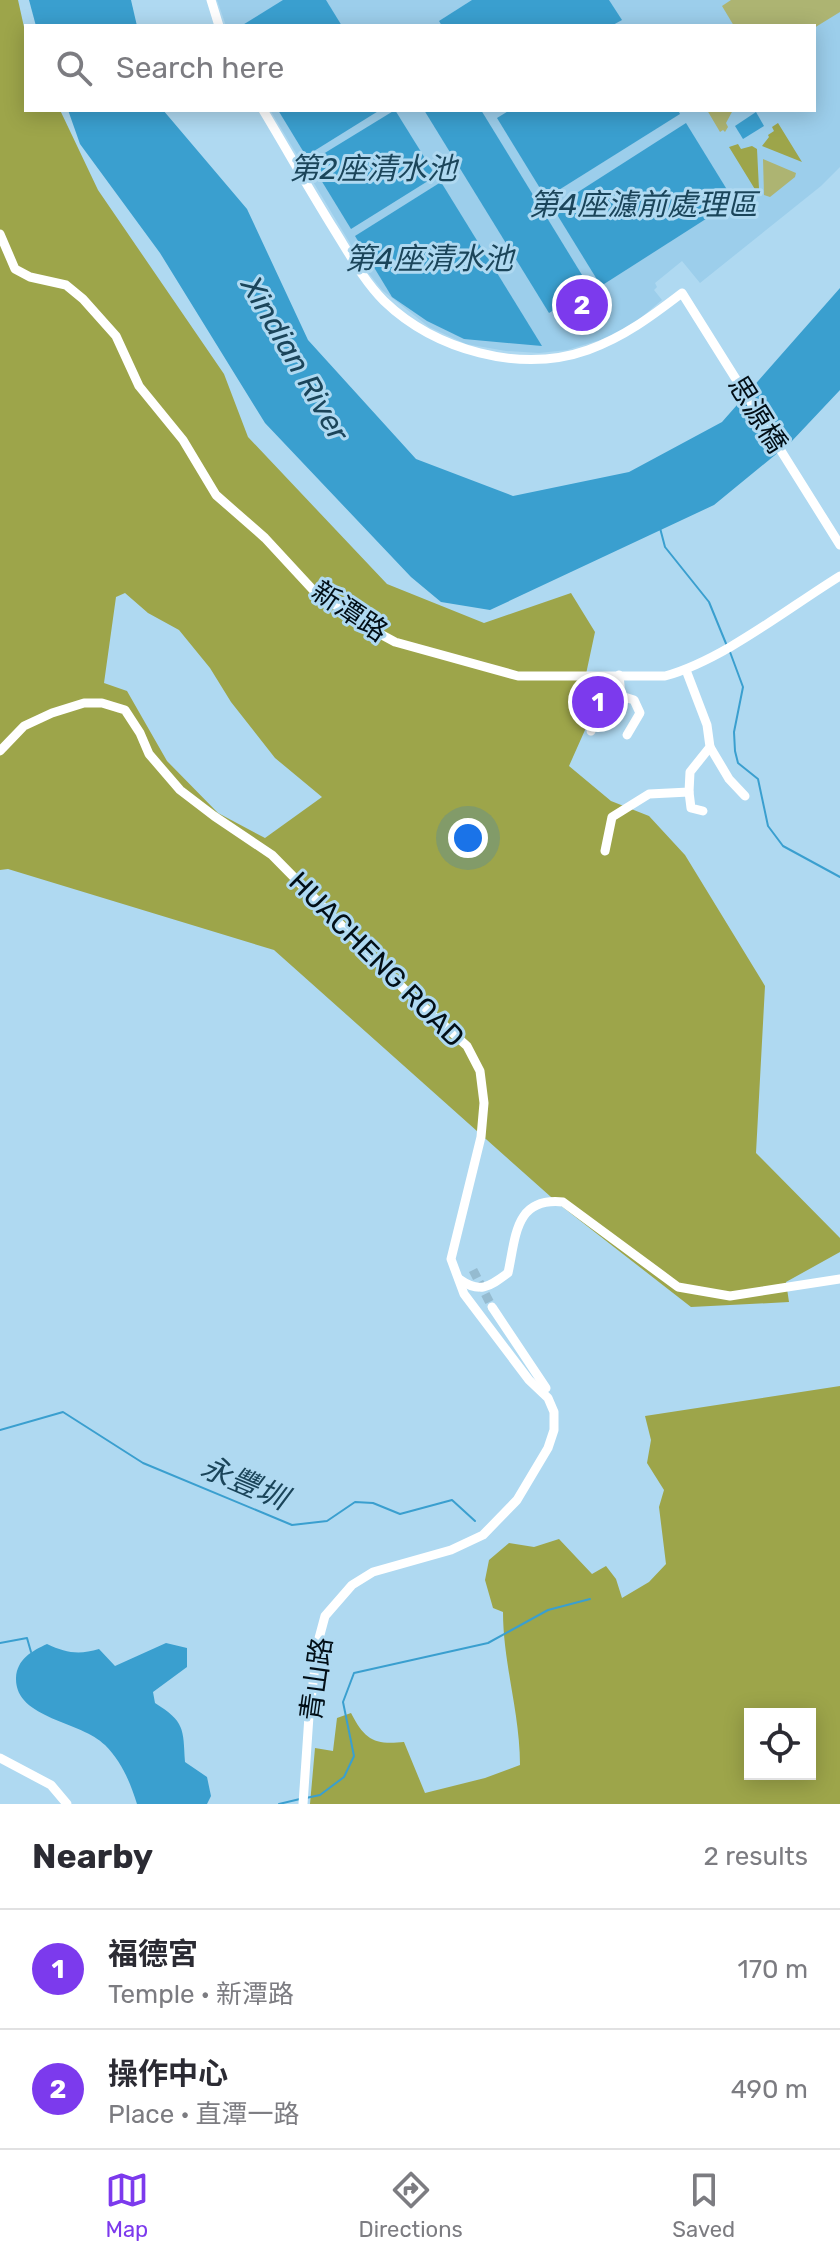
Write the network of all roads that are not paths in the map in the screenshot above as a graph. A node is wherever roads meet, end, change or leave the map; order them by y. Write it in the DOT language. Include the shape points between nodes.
graph roads {
  1 [pos="211,0"];
  2 [pos="218,24"];
  3 [pos="264,112"];
  4 [pos="0,234"];
  5 [pos="840,545"];
  6 [pos="840,576"];
  7 [pos="686,670"];
  8 [pos="619,675"];
  9 [pos="621,696"];
  10 [pos="591,731"];
  11 [pos="627,735"];
  12 [pos="710,747"];
  13 [pos="0,751"];
  14 [pos="689,792"];
  15 [pos="745,796"];
  16 [pos="703,811"];
  17 [pos="605,851"];
  18 [pos="459,1279"];
  19 [pos="840,1279"];
  20 [pos="492,1307"];
  21 [pos="547,1393"];
  22 [pos="0,1758"];
  23 [pos="67,1804"];
  24 [pos="303,1804"];
  1 -- 2 [label="street"];
  3 -- 5 [label="street, 思源橋" via="360,272 384,301 437,337 495,357 564,355 639,326 682,293"];
  4 -- 8 [label="street, 新潭路" via="15,269 66,285 116,336 139,386 183,440 216,495 314,591 395,642 475,666 518,676"];
  6 -- 7 [label="street, 新潭路"];
  7 -- 8 [label="street, 新潭路" via="665,676"];
  7 -- 12 [label="street"];
  8 -- 9 [label="street"];
  9 -- 10 [label="street" via="603,702"];
  9 -- 11 [label="street" via="634,700 640,713"];
  12 -- 14 [label="street" via="690,772"];
  12 -- 15 [label="street"];
  13 -- 18 [label="street, HUACHENG ROAD" via="24,726 52,713 84,703 125,710 149,754 180,790 272,855 467,1046 480,1071 484,1103 476,1161 451,1259"];
  14 -- 16 [label="street" via="691,808"];
  14 -- 17 [label="street" via="649,794 612,817"];
  18 -- 19 [label="street" via="482,1288 508,1273 525,1214 533,1205 549,1201 563,1202 678,1287 730,1296"];
  18 -- 21 [label="street" via="473,1307 529,1380"];
  20 -- 21 [label="street"];
  21 -- 24 [label="street, 青山路" via="554,1412 548,1448 517,1500 494,1525 451,1550 373,1572 352,1585 325,1616"];
  22 -- 23 [label="street" via="51,1785"];
}
